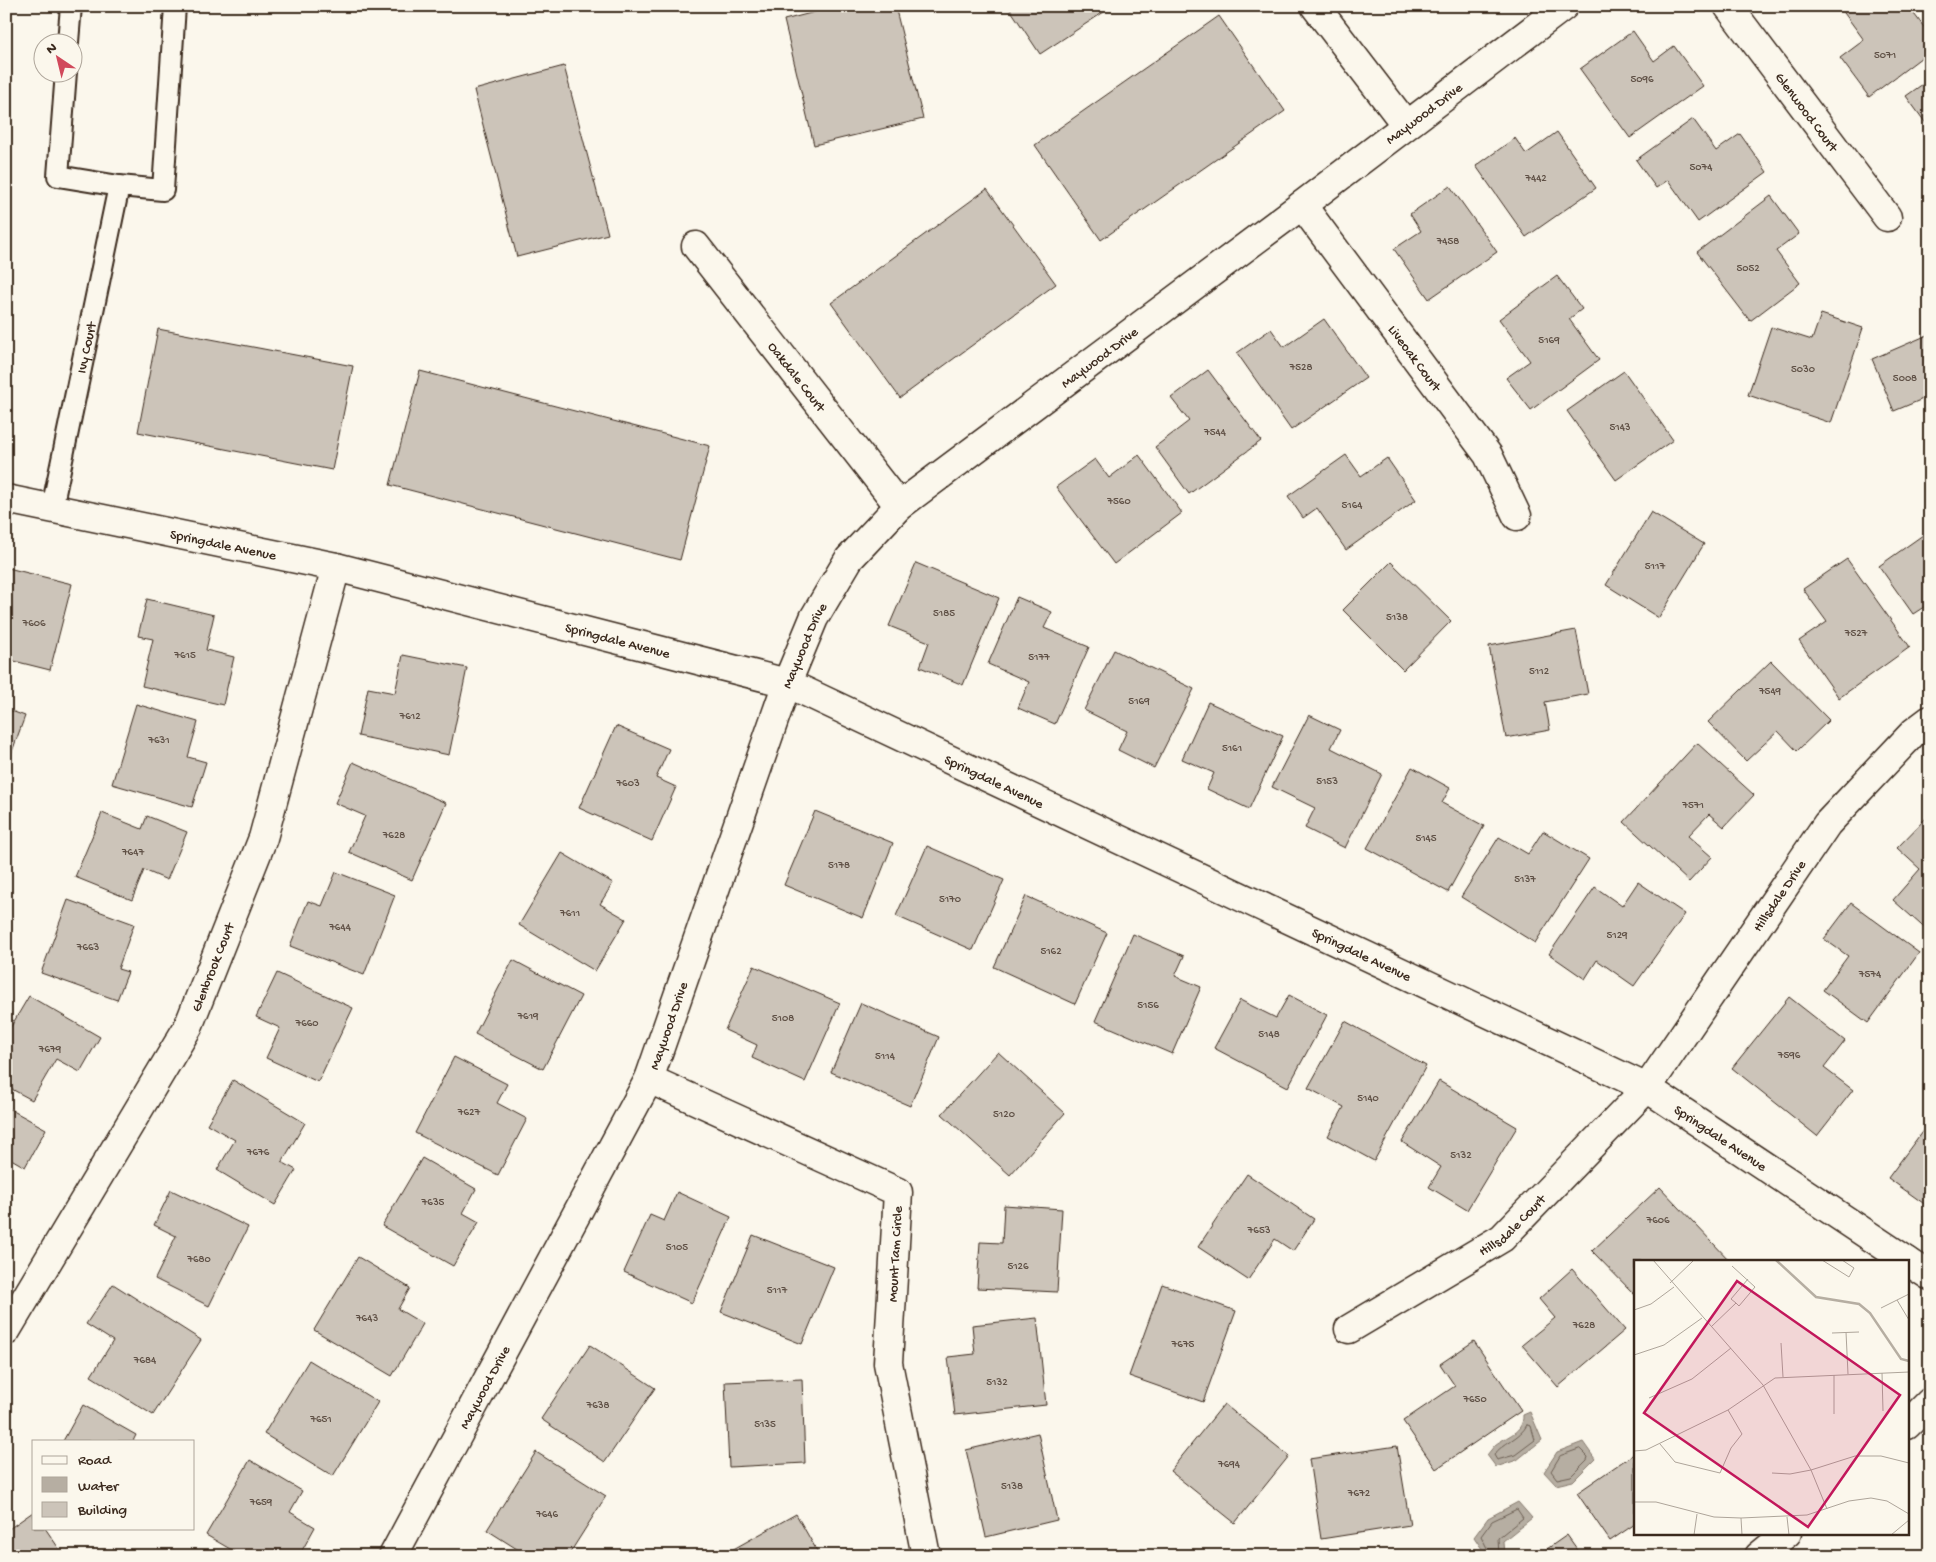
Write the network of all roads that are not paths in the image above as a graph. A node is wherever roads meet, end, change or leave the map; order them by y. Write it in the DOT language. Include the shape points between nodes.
graph roads {
  1 [pos="71,6"];
  2 [pos="175,6"];
  3 [pos="1314,6"];
  4 [pos="1564,6"];
  5 [pos="1728,6"];
  6 [pos="69,32"];
  7 [pos="65,82"];
  8 [pos="1406,125"];
  9 [pos="118,186"];
  10 [pos="1302,205"];
  11 [pos="1887,217"];
  12 [pos="696,246"];
  13 [pos="6,499"];
  14 [pos="899,506"];
  15 [pos="52,508"];
  16 [pos="1517,516"];
  17 [pos="336,567"];
  18 [pos="787,683"];
  19 [pos="1930,720"];
  20 [pos="649,1079"];
  21 [pos="1647,1088"];
  22 [pos="1905,1260"];
  23 [pos="1908,1262"];
  24 [pos="1930,1276"];
  25 [pos="1349,1329"];
  26 [pos="6,1331"];
  27 [pos="1930,1402"];
  28 [pos="1908,1424"];
  29 [pos="1786,1534"];
  30 [pos="393,1556"];
  31 [pos="926,1556"];
  32 [pos="1759,1556"];
  1 -- 6 [label="lane"];
  2 -- 9 [label="lane" via="163,190"];
  3 -- 8 [label="street"];
  4 -- 8 [label="street, Maywood Drive"];
  5 -- 11 [label="street, Glenwood Court"];
  7 -- 9 [label="lane" via="58,176"];
  8 -- 10 [label="street, Maywood Drive"];
  9 -- 15 [label="lane, Ivy Court"];
  10 -- 14 [label="street, Maywood Drive"];
  10 -- 16 [label="street, Liveoak Court" via="1488,455"];
  12 -- 14 [label="street, Oakdale Court"];
  13 -- 15 [label="street, Springdale Avenue"];
  14 -- 18 [label="street, Maywood Drive" via="849,559 814,618"];
  15 -- 17 [label="street, Springdale Avenue"];
  17 -- 18 [label="street, Springdale Avenue"];
  17 -- 26 [label="street, Glenbrook Court" via="263,838 188,1027"];
  18 -- 20 [label="street, Maywood Drive"];
  18 -- 21 [label="street, Springdale Avenue"];
  19 -- 21 [label="street, Hillsdale Drive" via="1914,732 1827,824"];
  20 -- 30 [label="street, Maywood Drive"];
  20 -- 31 [label="street, Mount Tam Circle" via="898,1192 888,1364"];
  21 -- 22 [label="street, Springdale Avenue"];
  21 -- 25 [label="street, Hillsdale Court" via="1502,1238"];
  23 -- 24 [label="street, Springdale Avenue"];
  27 -- 28 [label="street"];
  29 -- 32 [label="street"];
}
